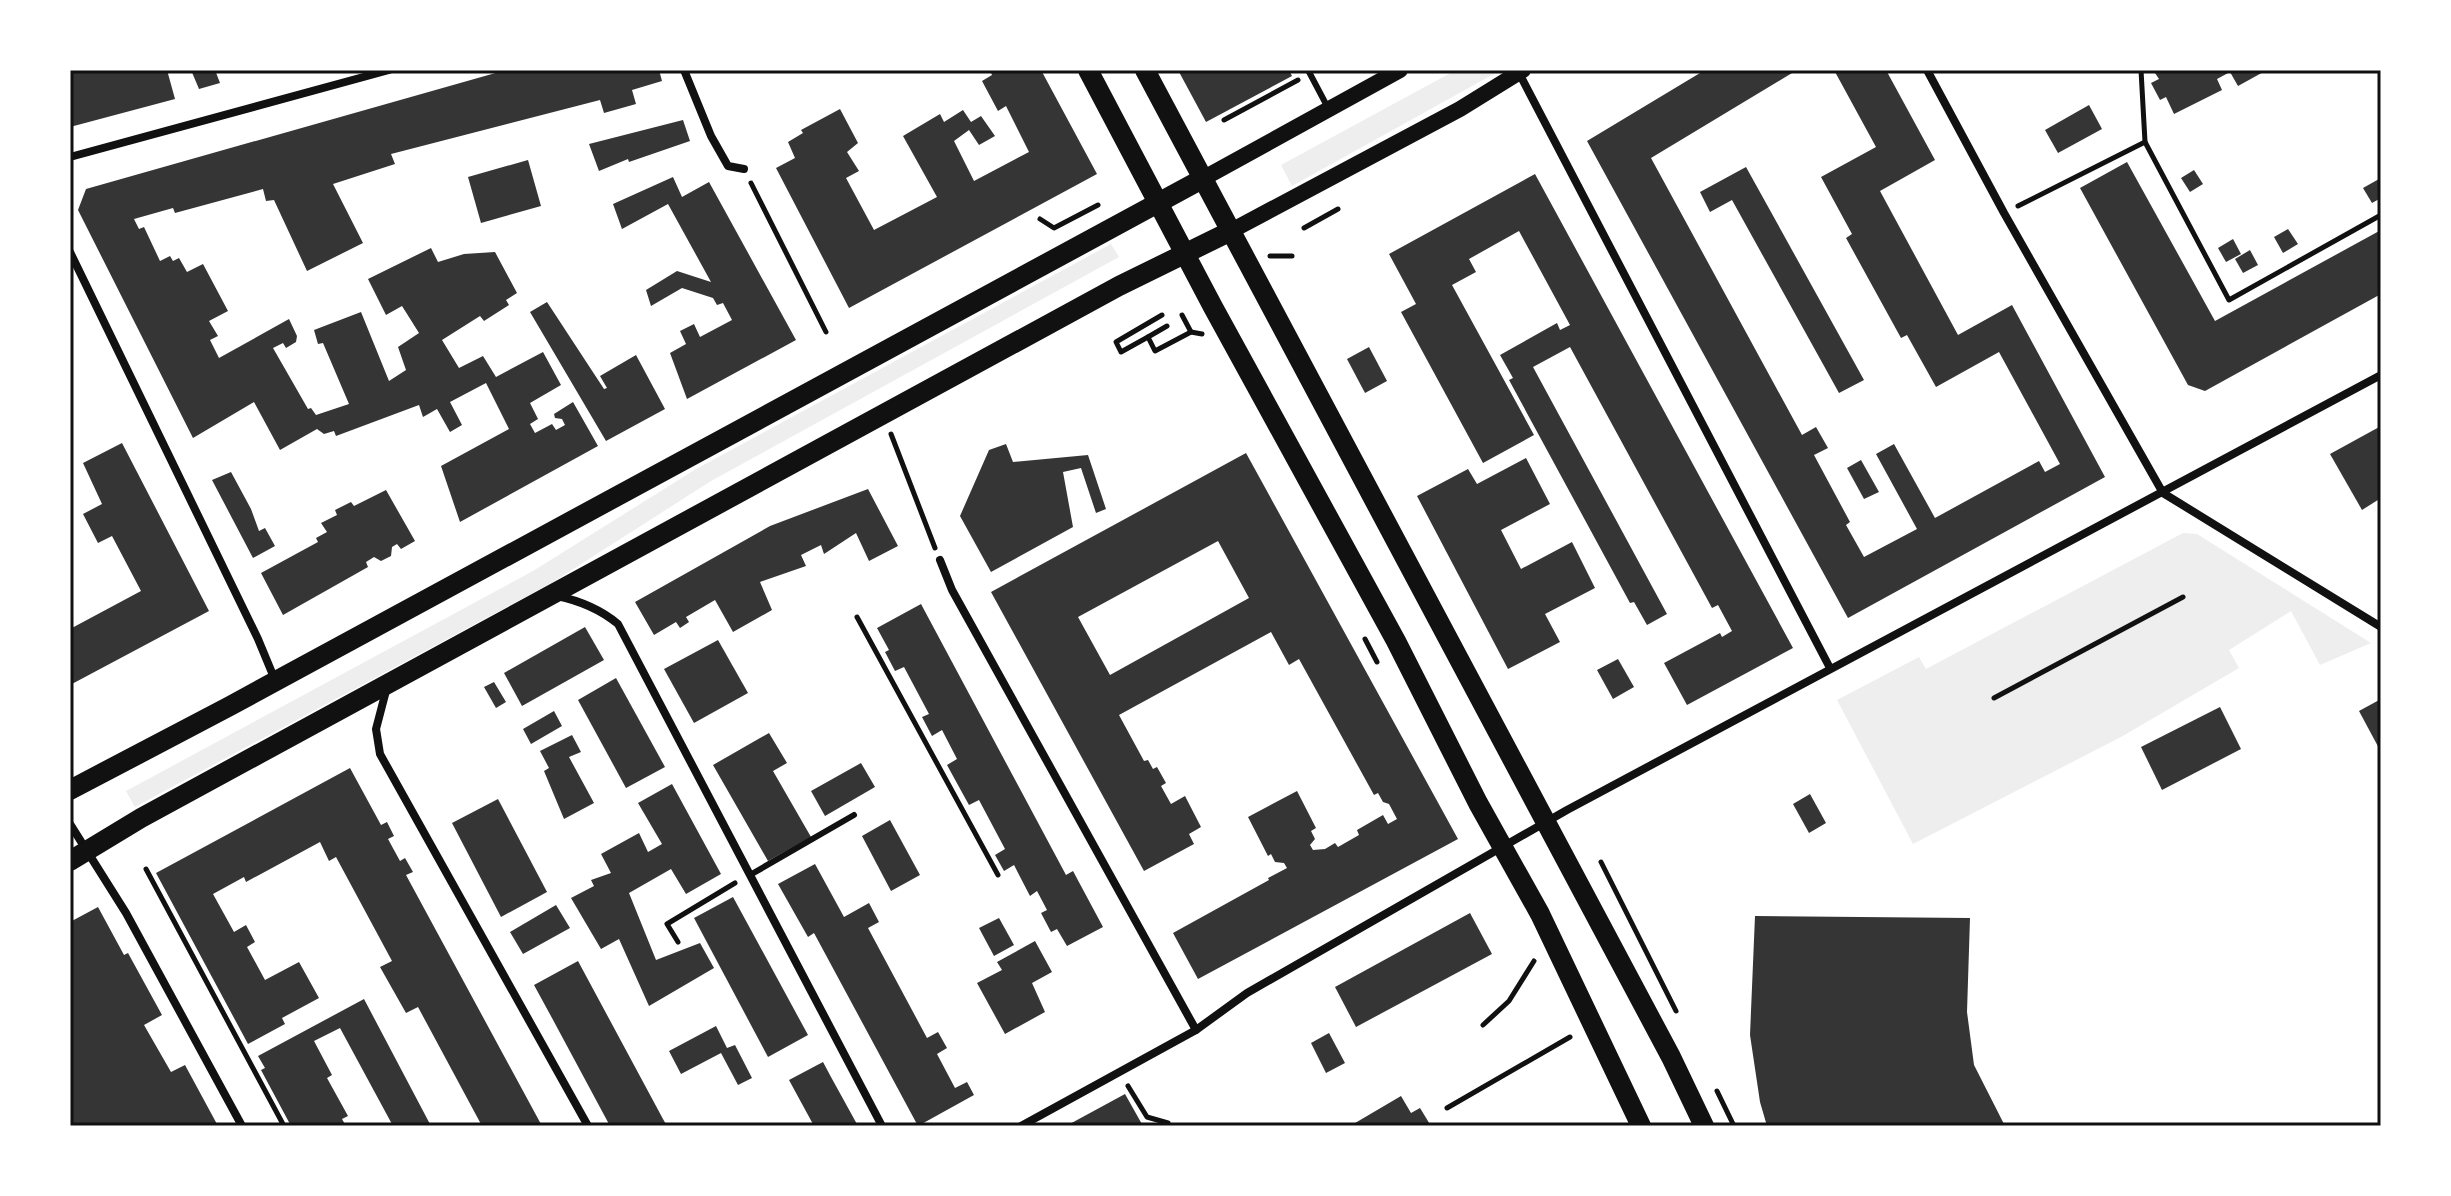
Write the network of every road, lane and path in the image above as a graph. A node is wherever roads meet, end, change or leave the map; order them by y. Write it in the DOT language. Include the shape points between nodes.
graph roads {
  1 [pos="389,70"];
  2 [pos="684,70"];
  3 [pos="1088,70"];
  4 [pos="1145,70"];
  5 [pos="1400,70"];
  6 [pos="1927,70"];
  7 [pos="2141,70"];
  8 [pos="1521,71"];
  9 [pos="1309,72"];
  10 [pos="1329,109"];
  11 [pos="1224,120"];
  12 [pos="2145,142"];
  13 [pos="70,157"];
  14 [pos="744,169"];
  15 [pos="1204,178"];
  16 [pos="1157,202"];
  17 [pos="1098,205"];
  18 [pos="1338,209"];
  19 [pos="2004,213"];
  20 [pos="2381,215"];
  21 [pos="1040,219"];
  22 [pos="1304,228"];
  23 [pos="1231,231"];
  24 [pos="70,252"];
  25 [pos="1185,253"];
  26 [pos="1162,315"];
  27 [pos="1182,315"];
  28 [pos="1167,326"];
  29 [pos="826,332"];
  30 [pos="1191,332"];
  31 [pos="1202,334"];
  32 [pos="1148,337"];
  33 [pos="2381,375"];
  34 [pos="883,415"];
  35 [pos="2163,493"];
  36 [pos="940,560"];
  37 [pos="552,596"];
  38 [pos="2183,597"];
  39 [pos="857,617"];
  40 [pos="2381,627"];
  41 [pos="1830,668"];
  42 [pos="276,681"];
  43 [pos="388,685"];
  44 [pos="1994,698"];
  45 [pos="70,790"];
  46 [pos="854,815"];
  47 [pos="1545,822"];
  48 [pos="70,824"];
  49 [pos="1502,846"];
  50 [pos="78,856"];
  51 [pos="1601,862"];
  52 [pos="146,869"];
  53 [pos="750,875"];
  54 [pos="998,875"];
  55 [pos="678,942"];
  56 [pos="1534,961"];
  57 [pos="1680,1018"];
  58 [pos="1483,1025"];
  59 [pos="1196,1030"];
  60 [pos="1570,1037"];
  61 [pos="1119,1072"];
  62 [pos="1715,1087"];
  63 [pos="1447,1108"];
  64 [pos="1168,1123"];
  65 [pos="242,1126"];
  66 [pos="284,1126"];
  67 [pos="588,1126"];
  68 [pos="882,1126"];
  69 [pos="1021,1126"];
  70 [pos="1641,1126"];
  71 [pos="1704,1126"];
  72 [pos="1734,1126"];
  1 -- 13 [label="street"];
  2 -- 14 [label="street" via="728,166"];
  3 -- 16 [label="main road"];
  4 -- 15 [label="main road"];
  5 -- 10 [label="main road"];
  6 -- 19 [label="street"];
  7 -- 12 [label="path"];
  8 -- 23 [label="main road"];
  8 -- 41 [label="street"];
  9 -- 10 [label="lane"];
  9 -- 11 [label="path"];
  10 -- 15 [label="main road"];
  12 -- 19 [label="path"];
  12 -- 20 [label="path" via="2229,300"];
  14 -- 29 [label="path"];
  15 -- 16 [label="main road"];
  15 -- 23 [label="main road"];
  16 -- 25 [label="main road"];
  16 -- 42 [label="main road"];
  17 -- 21 [label="path" via="1054,228"];
  18 -- 22 [label="path"];
  19 -- 35 [label="street"];
  23 -- 25 [label="main road"];
  23 -- 47 [label="main road"];
  24 -- 42 [label="street"];
  25 -- 34 [label="main road"];
  25 -- 49 [label="main road"];
  26 -- 32 [label="path" via="1116,342 1121,352"];
  27 -- 30 [label="path"];
  28 -- 32 [label="path"];
  30 -- 31 [label="path"];
  30 -- 32 [label="path" via="1155,351"];
  33 -- 35 [label="street"];
  34 -- 36 [label="path"];
  34 -- 37 [label="main road"];
  35 -- 40 [label="street"];
  35 -- 41 [label="street"];
  36 -- 59 [label="street"];
  37 -- 43 [label="main road"];
  37 -- 53 [label="street" via="585,603 618,624"];
  38 -- 44 [label="path"];
  39 -- 54 [label="path"];
  41 -- 47 [label="street"];
  42 -- 45 [label="main road"];
  43 -- 50 [label="main road"];
  43 -- 67 [label="street" via="376,729 380,754"];
  46 -- 53 [label="lane"];
  47 -- 49 [label="street"];
  47 -- 71 [label="main road"];
  48 -- 50 [label="street"];
  49 -- 59 [label="street" via="1247,993"];
  49 -- 70 [label="main road" via="1555,942"];
  50 -- 65 [label="street" via="126,913"];
  51 -- 57 [label="path"];
  52 -- 66 [label="path"];
  53 -- 55 [label="path" via="667,924"];
  53 -- 68 [label="street"];
  56 -- 58 [label="path" via="1509,1001"];
  59 -- 61 [label="street"];
  60 -- 63 [label="path"];
  61 -- 64 [label="path" via="1147,1117"];
  61 -- 69 [label="street"];
  62 -- 72 [label="path"];
}
